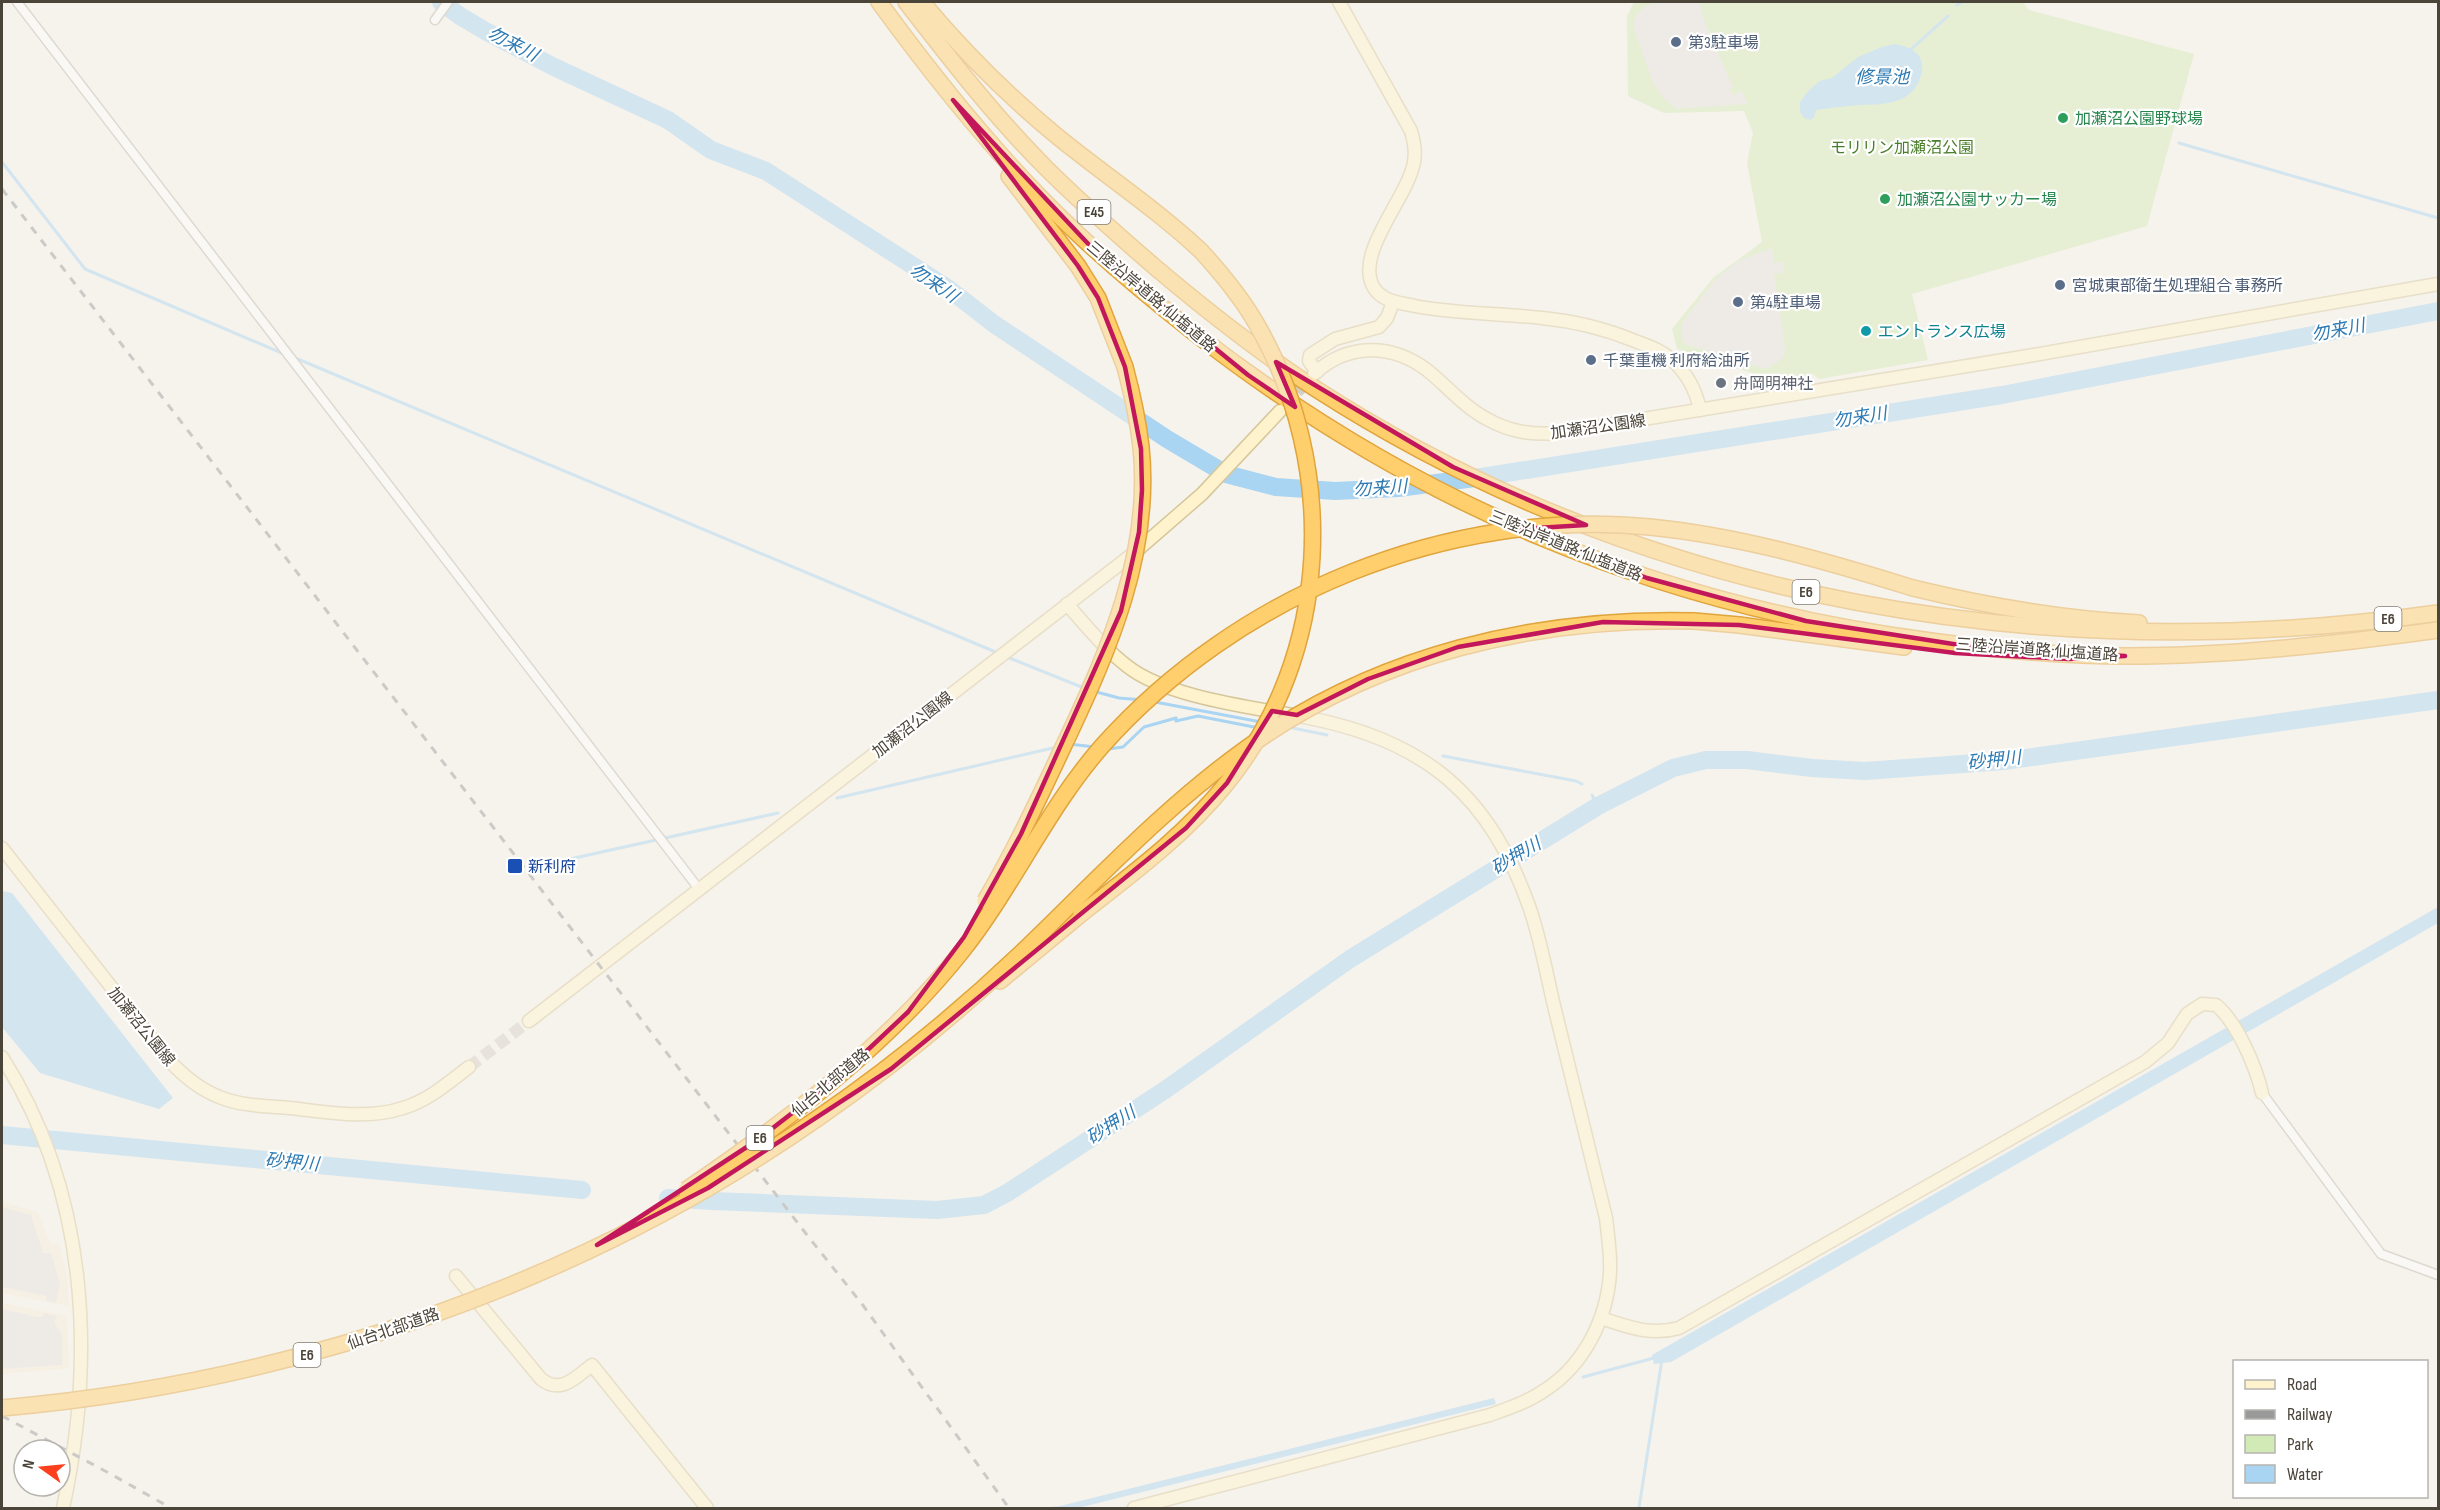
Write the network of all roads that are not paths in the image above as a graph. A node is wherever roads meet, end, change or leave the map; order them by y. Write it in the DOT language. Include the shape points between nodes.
graph roads {
  1 [pos="17,2"];
  2 [pos="448,2"];
  3 [pos="879,2"];
  4 [pos="906,2"];
  5 [pos="922,2"];
  6 [pos="1339,2"];
  7 [pos="435,20"];
  8 [pos="953,100"];
  9 [pos="2439,284"];
  10 [pos="1393,302"];
  11 [pos="1315,378"];
  12 [pos="1700,410"];
  13 [pos="1280,411"];
  14 [pos="1313,419"];
  15 [pos="1067,604"];
  16 [pos="2439,613"];
  17 [pos="2337,624"];
  18 [pos="2439,630"];
  19 [pos="2125,656"];
  20 [pos="4,855"];
  21 [pos="699,889"];
  22 [pos="908,1012"];
  23 [pos="529,1022"];
  24 [pos="2,1057"];
  25 [pos="469,1067"];
  26 [pos="864,1086"];
  27 [pos="2262,1093"];
  28 [pos="597,1245"];
  29 [pos="2439,1275"];
  30 [pos="456,1276"];
  31 [pos="1601,1318"];
  32 [pos="2,1408"];
  33 [pos="63,1509"];
  34 [pos="706,1509"];
  35 [pos="1134,1509"];
  1 -- 21 [label="street"];
  2 -- 7 [label="street"];
  3 -- 8 [label="highway, 三陸沿岸道路;仙塩道路 / E45"];
  4 -- 11 [label="highway, 三陸沿岸道路;仙塩道路 / E45" via="1045,168 1117,234 1258,350"];
  5 -- 26 [label="highway, bridge" via="983,70 1034,117 1152,207 1201,251 1240,298 1269,346 1289,392 1304,445 1312,499 1312,561 1302,629 1286,679 1245,759 1208,806 963,1011"];
  6 -- 10 [label="street" via="1411,130 1415,145 1410,178 1369,261 1374,288"];
  8 -- 14 [label="highway, 三陸沿岸道路;仙塩道路 / E45" via="1093,249 1248,375"];
  8 -- 22 [label="highway, bridge" via="1098,298 1125,367 1135,408 1142,490 1139,532 1122,611 1079,715 991,890 937,976"];
  9 -- 12 [label="street, 加瀬沼公園線"];
  10 -- 11 [label="street" via="1379,327 1335,339 1310,355"];
  10 -- 12 [label="street" via="1430,309 1544,318 1626,337 1670,358 1685,373"];
  11 -- 12 [label="street, 加瀬沼公園線" via="1330,361 1351,352 1390,352 1426,370 1489,421 1532,434 1575,431"];
  11 -- 17 [label="highway, 三陸沿岸道路;仙塩道路 / E6, bridge" via="1401,440 1560,516 1686,560 1798,590 1957,619 2071,630 2191,633"];
  13 -- 15 [label="street, 加瀬沼公園線" via="1210,485 1134,553"];
  14 -- 19 [label="highway, 三陸沿岸道路;仙塩道路 / E6, bridge" via="1397,469 1491,516 1592,559 1699,594 1806,621 1912,639"];
  15 -- 21 [label="street, 加瀬沼公園線"];
  15 -- 31 [label="street" via="1127,667 1150,681 1183,693 1335,723 1383,738 1449,779 1477,807 1503,845 1528,905 1606,1218 1610,1271"];
  16 -- 17 [label="highway, 三陸沿岸道路;仙塩道路 / E6"];
  17 -- 22 [label="highway, bridge" via="2188,626 2014,609 1923,590 1760,544 1646,527 1534,528 1426,547 1282,604 1240,628 1165,684 1102,747 1072,784 965,947"];
  18 -- 19 [label="highway, 三陸沿岸道路;仙塩道路 / E6" via="2266,650"];
  19 -- 26 [label="highway, bridge" via="2069,659 1955,653 1739,625 1649,620 1603,622 1505,636 1410,662 1305,711 1216,771 1149,829 972,998"];
  20 -- 25 [label="street, 加瀬沼公園線" via="167,1058 181,1074 210,1093 244,1104 347,1114 380,1113 426,1099"];
  21 -- 23 [label="street, 加瀬沼公園線"];
  22 -- 28 [label="highway, 仙台北部道路 / E6, bridge" via="840,1076 765,1134 666,1204"];
  24 -- 33 [label="street" via="35,1119 55,1174 76,1260 81,1384"];
  26 -- 28 [label="highway, 仙台北部道路 / E6, bridge" via="708,1188"];
  27 -- 29 [label="street" via="2381,1254"];
  27 -- 31 [label="street" via="2256,1067 2228,1019 2216,1005 2202,1004 2187,1014 2168,1043 2145,1062 1679,1328 1650,1332"];
  28 -- 32 [label="highway, 仙台北部道路 / E6, bridge" via="450,1308 298,1357 209,1379 99,1398"];
  30 -- 34 [label="street" via="549,1385 569,1383 592,1365"];
  31 -- 35 [label="street" via="1575,1364 1560,1379 1524,1402 1490,1415"];
}
